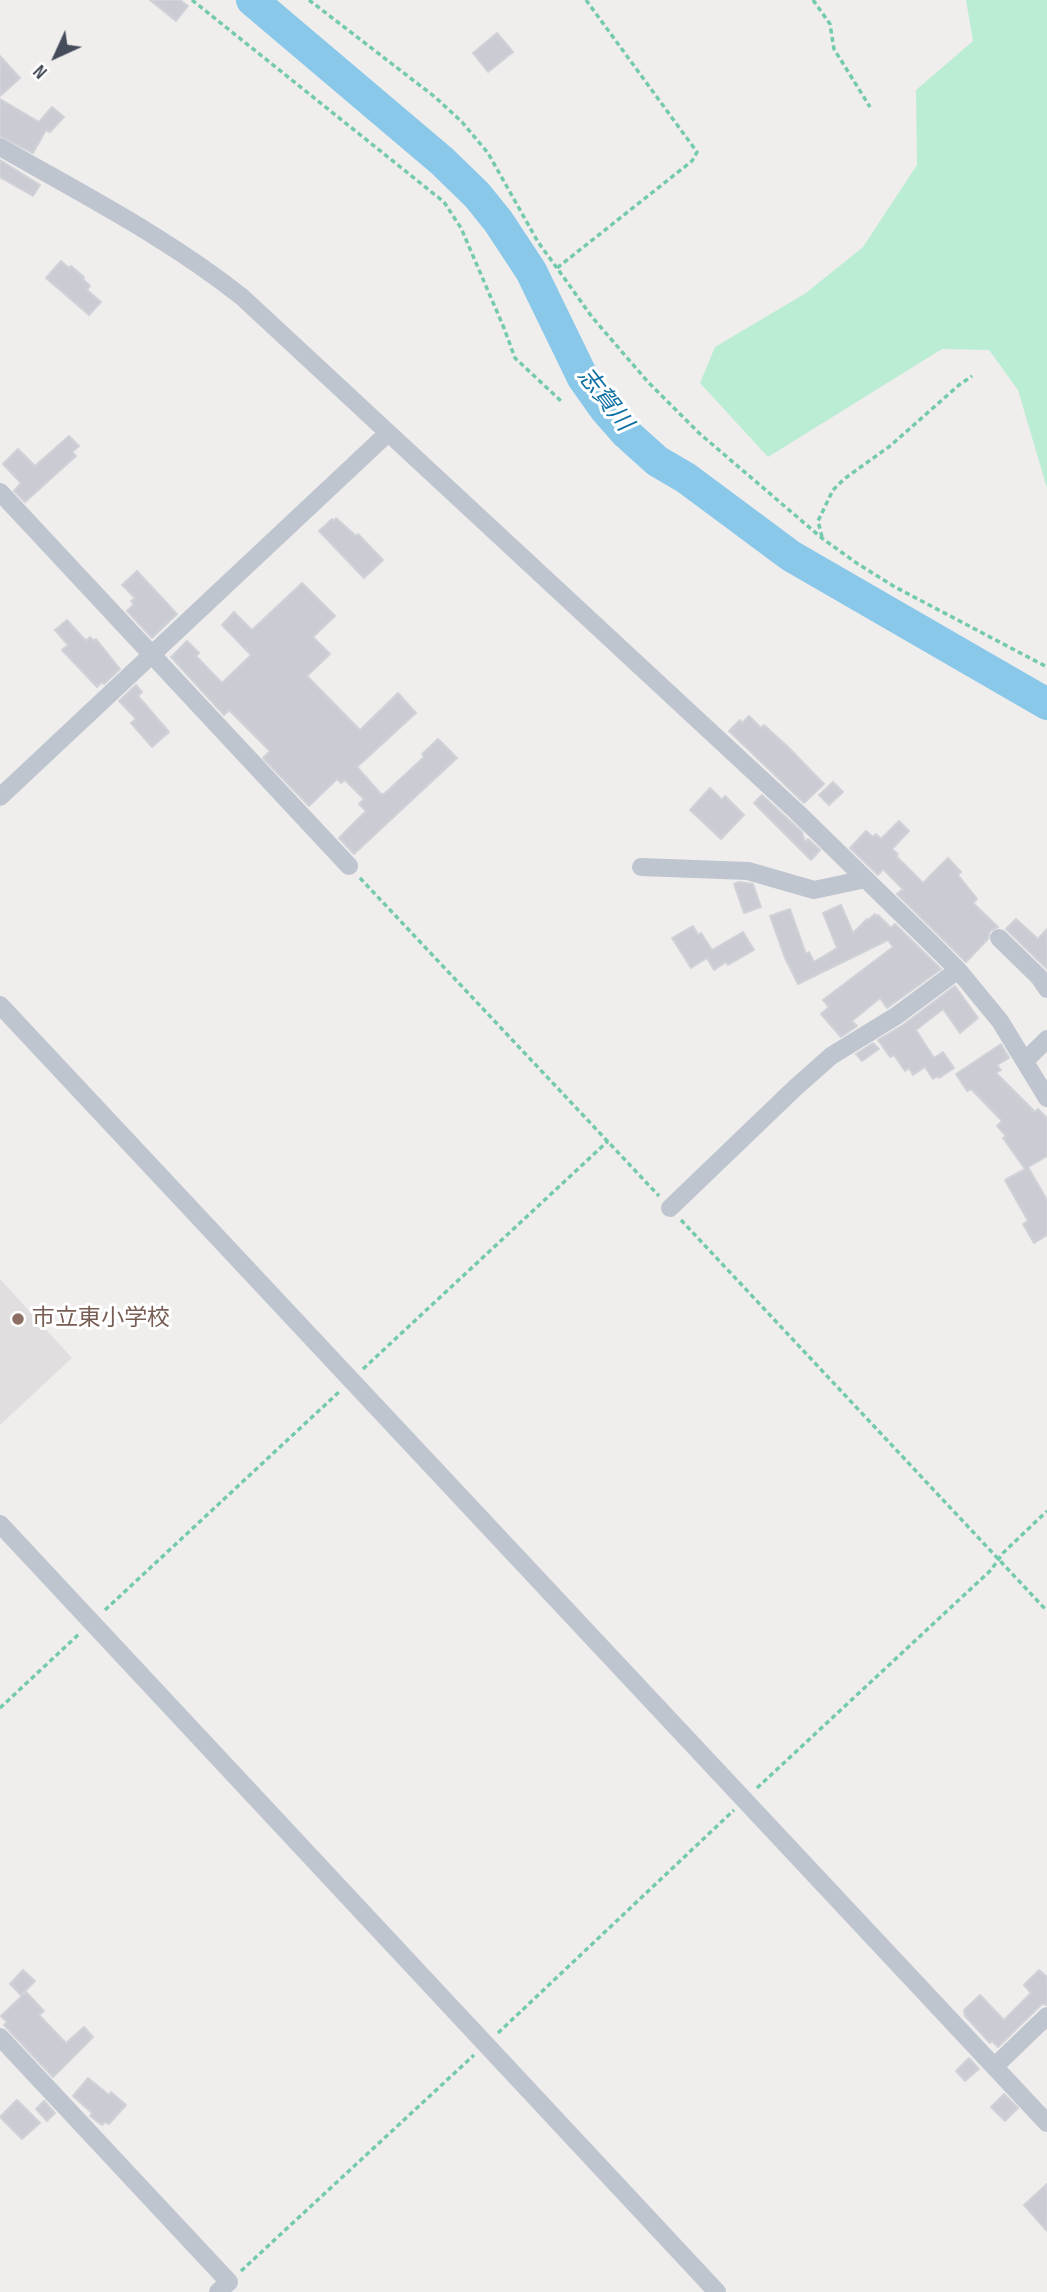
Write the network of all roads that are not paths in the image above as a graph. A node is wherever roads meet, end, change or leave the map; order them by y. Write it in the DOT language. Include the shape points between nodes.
graph roads {
  1 [pos="0,147"];
  2 [pos="388,433"];
  3 [pos="0,492"];
  4 [pos="151,655"];
  5 [pos="0,797"];
  6 [pos="349,866"];
  7 [pos="641,867"];
  8 [pos="866,879"];
  9 [pos="999,938"];
  10 [pos="958,970"];
  11 [pos="1047,989"];
  12 [pos="0,1005"];
  13 [pos="1047,1039"];
  14 [pos="1025,1061"];
  15 [pos="1047,1098"];
  16 [pos="670,1208"];
  17 [pos="0,1524"];
  18 [pos="1047,2015"];
  19 [pos="0,2037"];
  20 [pos="995,2066"];
  21 [pos="1047,2123"];
  22 [pos="224,2287"];
  23 [pos="718,2292"];
  1 -- 2 [label="street" via="216,277"];
  2 -- 4 [label="street"];
  2 -- 8 [label="street"];
  3 -- 4 [label="street"];
  4 -- 5 [label="street"];
  4 -- 6 [label="street"];
  7 -- 8 [label="street" via="748,871 814,890"];
  8 -- 10 [label="street"];
  9 -- 11 [label="street"];
  10 -- 14 [label="street" via="1000,1021"];
  10 -- 16 [label="street" via="831,1056"];
  12 -- 20 [label="street"];
  13 -- 14 [label="street"];
  14 -- 15 [label="street"];
  17 -- 23 [label="street"];
  18 -- 20 [label="street"];
  19 -- 22 [label="street"];
  20 -- 21 [label="street"];
}
